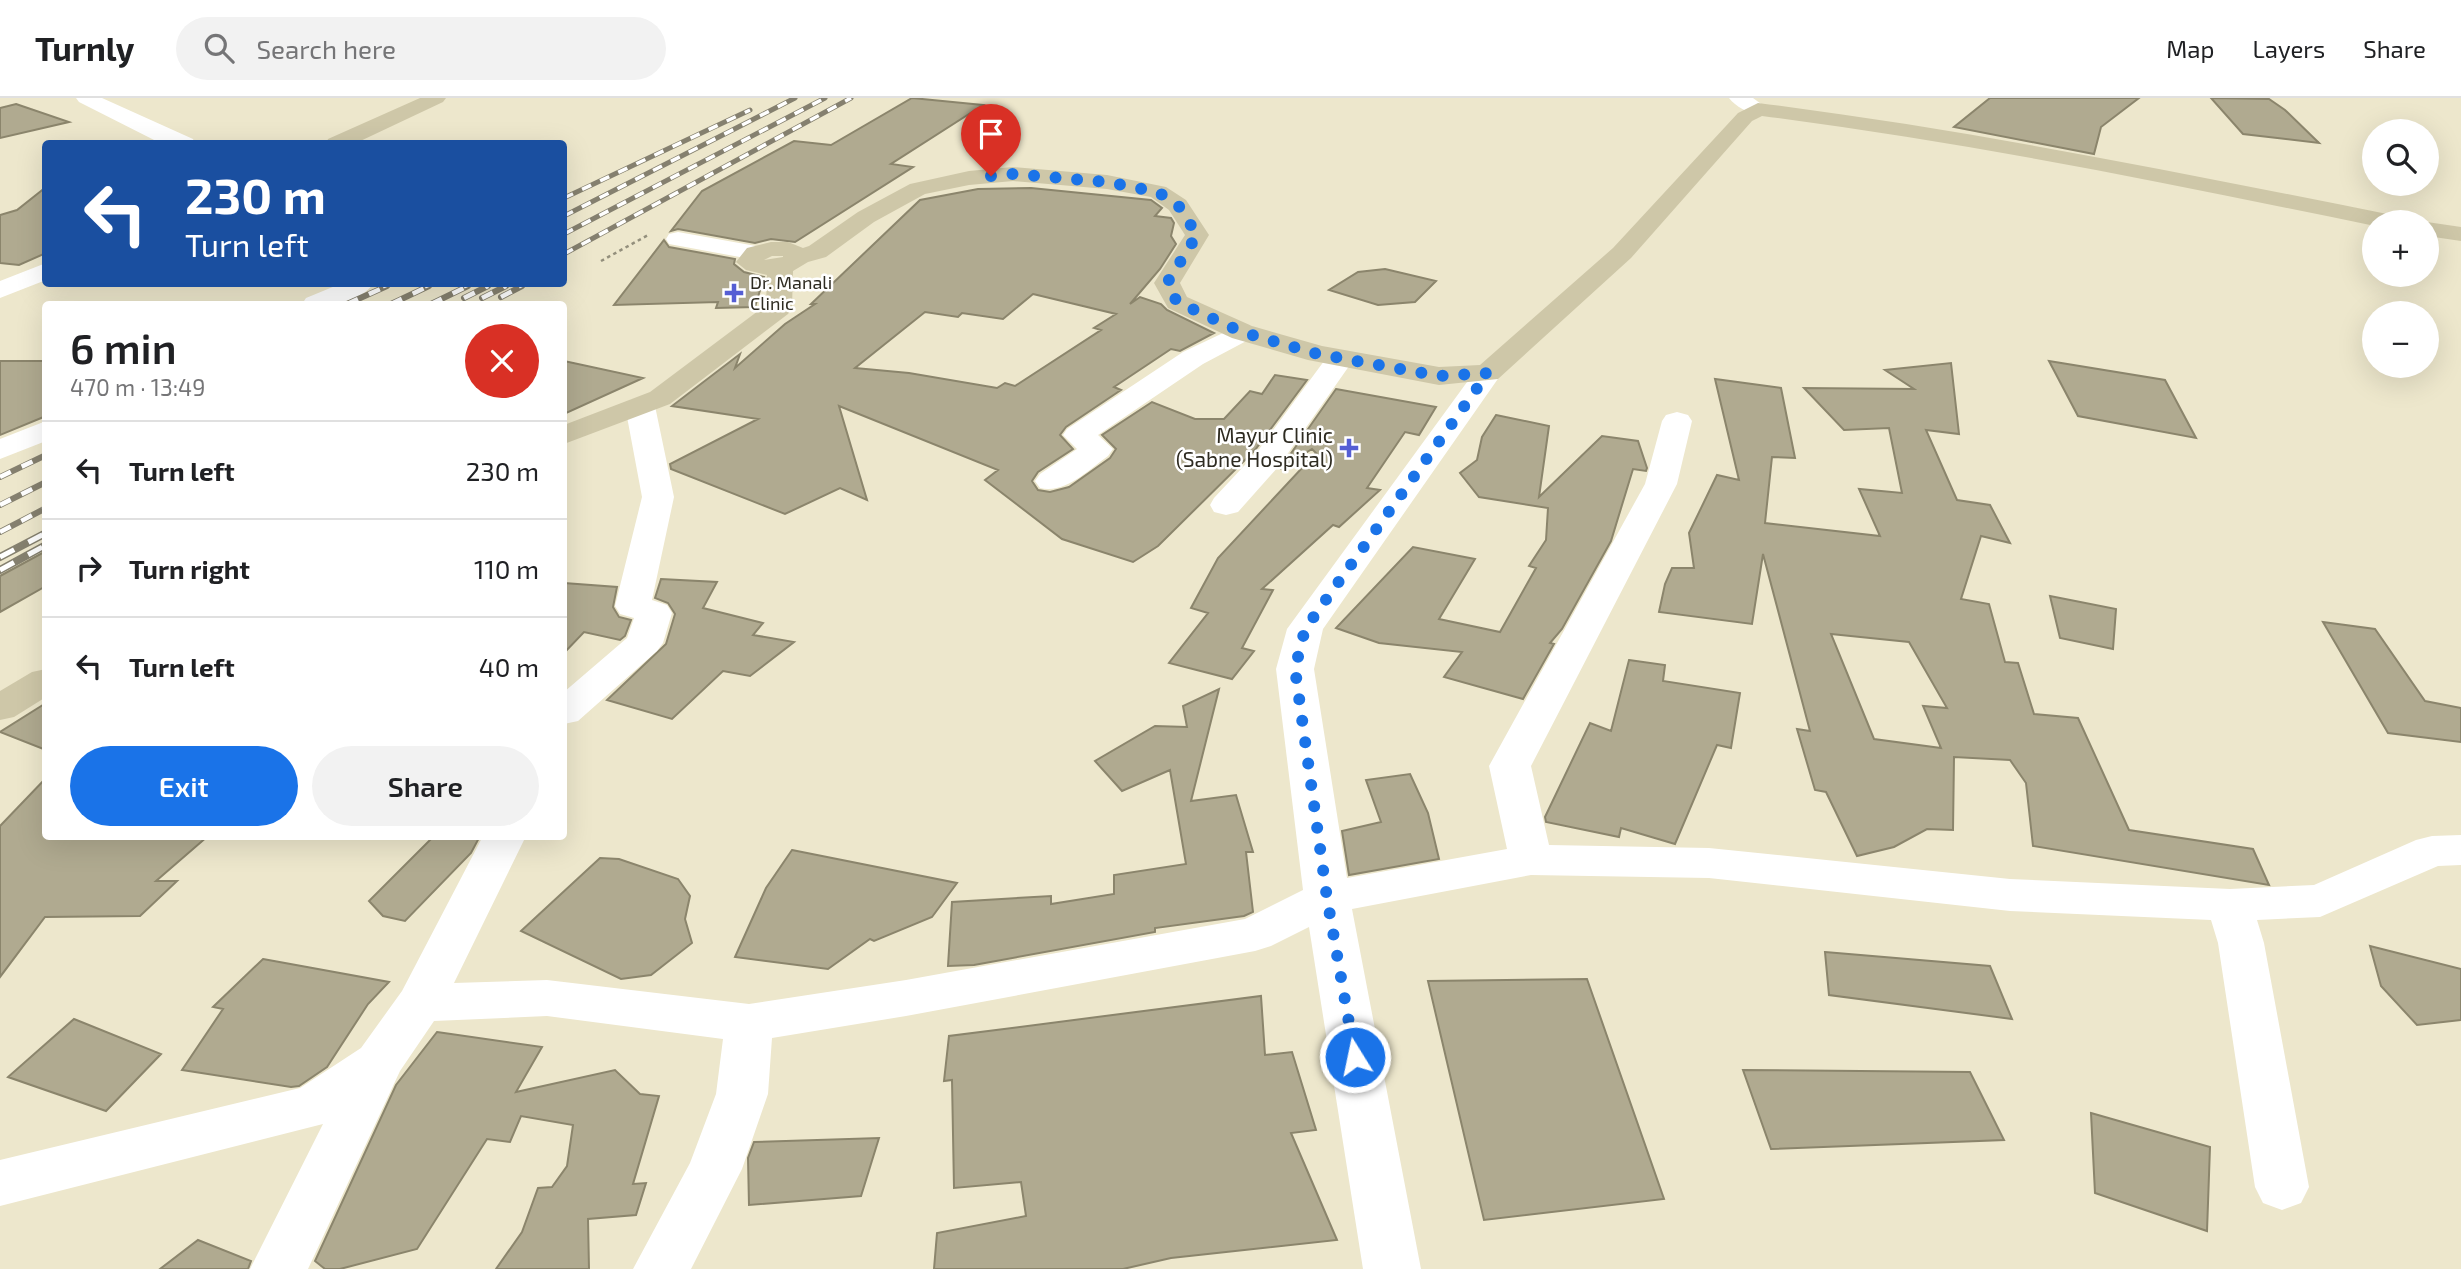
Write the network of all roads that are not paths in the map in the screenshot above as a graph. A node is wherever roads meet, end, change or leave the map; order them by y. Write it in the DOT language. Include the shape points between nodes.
graph roads {
  1 [pos="86,98"];
  2 [pos="436,98"];
  3 [pos="457,98"];
  4 [pos="1749,104"];
  5 [pos="172,140"];
  6 [pos="345,140"];
  7 [pos="366,140"];
  8 [pos="2362,216"];
  9 [pos="2439,231"];
  10 [pos="2461,234"];
  11 [pos="678,239"];
  12 [pos="778,258"];
  13 [pos="42,272"];
  14 [pos="353,287"];
  15 [pos="0,290"];
  16 [pos="322,301"];
  17 [pos="1242,332"];
  18 [pos="1340,359"];
  19 [pos="1488,373"];
  20 [pos="640,406"];
  21 [pos="1677,421"];
  22 [pos="42,432"];
  23 [pos="567,434"];
  24 [pos="0,450"];
  25 [pos="1051,481"];
  26 [pos="1226,505"];
  27 [pos="42,682"];
  28 [pos="0,708"];
  29 [pos="567,709"];
  30 [pos="503,840"];
  31 [pos="2461,850"];
  32 [pos="1531,860"];
  33 [pos="1327,898"];
  34 [pos="2230,905"];
  35 [pos="420,1003"];
  36 [pos="749,1023"];
  37 [pos="380,1061"];
  38 [pos="0,1184"];
  39 [pos="2282,1187"];
  40 [pos="279,1269"];
  41 [pos="662,1269"];
  42 [pos="1392,1269"];
  1 -- 5 [label="street"];
  2 -- 6 [label="street"];
  3 -- 7 [label="street"];
  4 -- 8 [label="street"];
  4 -- 19 [label="street" via="1745,117 1622,253"];
  9 -- 10 [label="street"];
  11 -- 12 [label="street"];
  12 -- 17 [label="street" via="817,252 866,217 918,189 1013,174 1107,182 1158,192 1178,205 1197,235 1167,283 1177,302"];
  12 -- 20 [label="street" via="779,308 660,398"];
  13 -- 15 [label="street"];
  14 -- 16 [label="street"];
  17 -- 18 [label="street"];
  17 -- 25 [label="street" via="1193,358 1079,435 1097,449"];
  18 -- 19 [label="street" via="1439,376"];
  18 -- 26 [label="street" via="1268,459"];
  19 -- 33 [label="street" via="1305,629 1295,669"];
  20 -- 23 [label="street"];
  20 -- 29 [label="street" via="658,497 633,606 654,613 644,643"];
  21 -- 32 [label="street" via="1661,484 1510,766"];
  22 -- 24 [label="street"];
  27 -- 28 [label="street"];
  30 -- 35 [label="street"];
  31 -- 34 [label="street" via="2432,851 2319,901"];
  32 -- 33 [label="street"];
  32 -- 34 [label="street" via="1709,863 2010,895"];
  33 -- 36 [label="street" via="1255,934"];
  33 -- 42 [label="street"];
  34 -- 39 [label="street" via="2241,943"];
  35 -- 36 [label="street" via="547,998"];
  35 -- 37 [label="street"];
  36 -- 41 [label="street" via="742,1094 715,1169"];
  37 -- 38 [label="street" via="314,1106"];
  37 -- 40 [label="street"];
}
